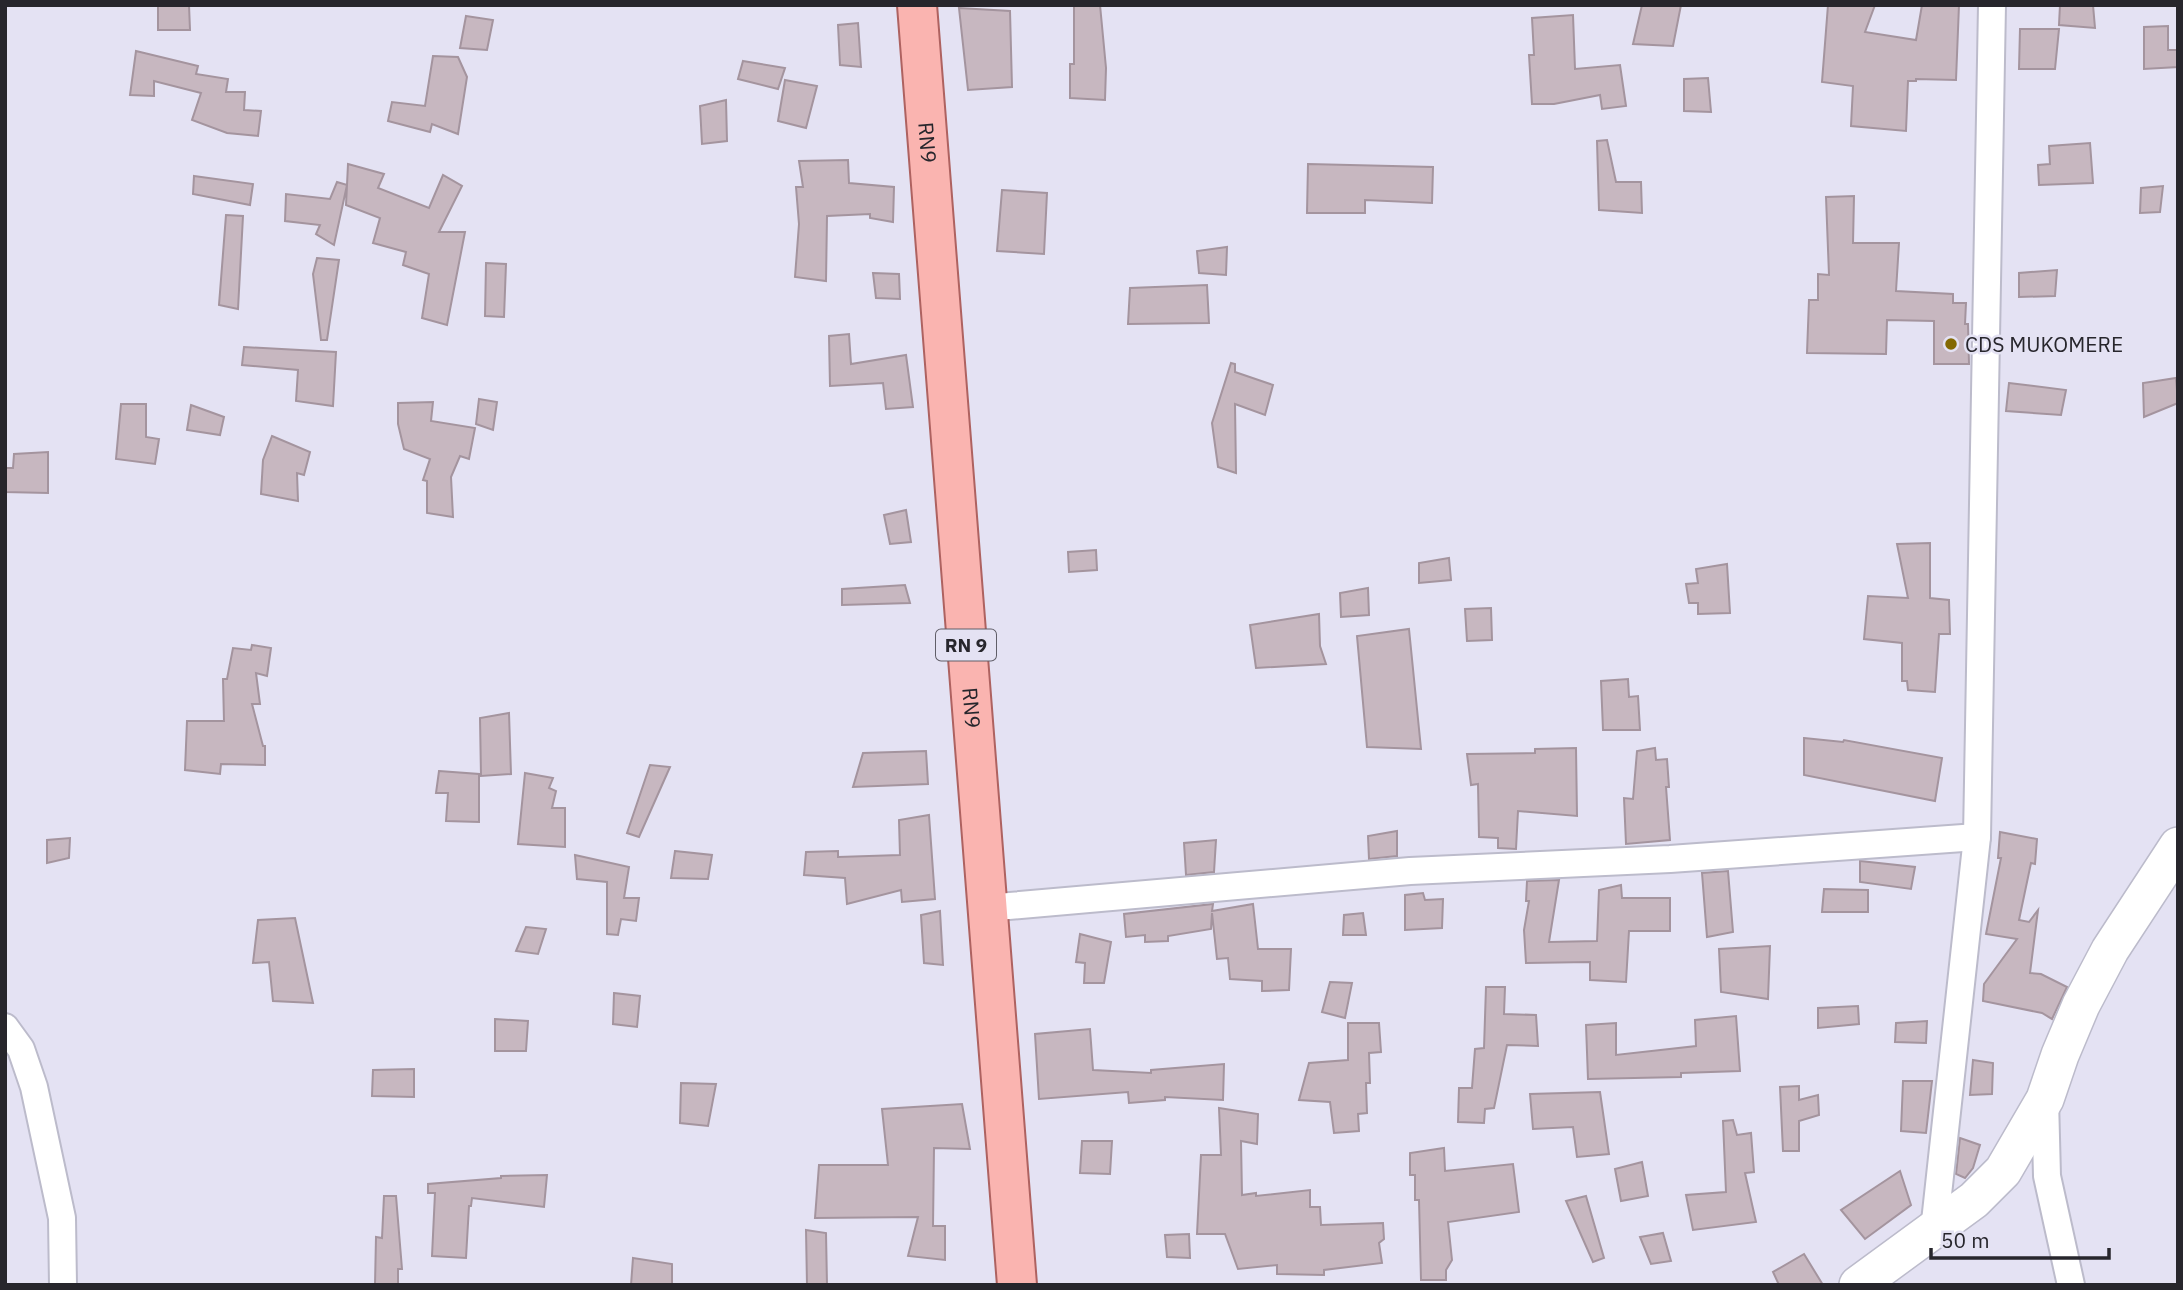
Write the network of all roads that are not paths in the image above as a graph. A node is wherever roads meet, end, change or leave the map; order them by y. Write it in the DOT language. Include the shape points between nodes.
graph roads {
  1 [pos="917,5"];
  2 [pos="1992,5"];
  3 [pos="1977,837"];
  4 [pos="2178,846"];
  5 [pos="986,908"];
  6 [pos="5,1027"];
  7 [pos="2045,1099"];
  8 [pos="1934,1231"];
  9 [pos="63,1285"];
  10 [pos="1017,1285"];
  11 [pos="1858,1285"];
  12 [pos="2071,1285"];
  1 -- 5 [label="main road, RN9 / RN 9"];
  2 -- 3 [label="street"];
  3 -- 5 [label="street" via="1410,871"];
  3 -- 8 [label="street"];
  4 -- 7 [label="main road" via="2098,972"];
  5 -- 10 [label="main road, RN9 / RN 9"];
  6 -- 9 [label="street" via="21,1049 34,1087 62,1218"];
  7 -- 8 [label="main road" via="2003,1171"];
  7 -- 12 [label="street" via="2047,1176"];
  8 -- 11 [label="main road"];
}
